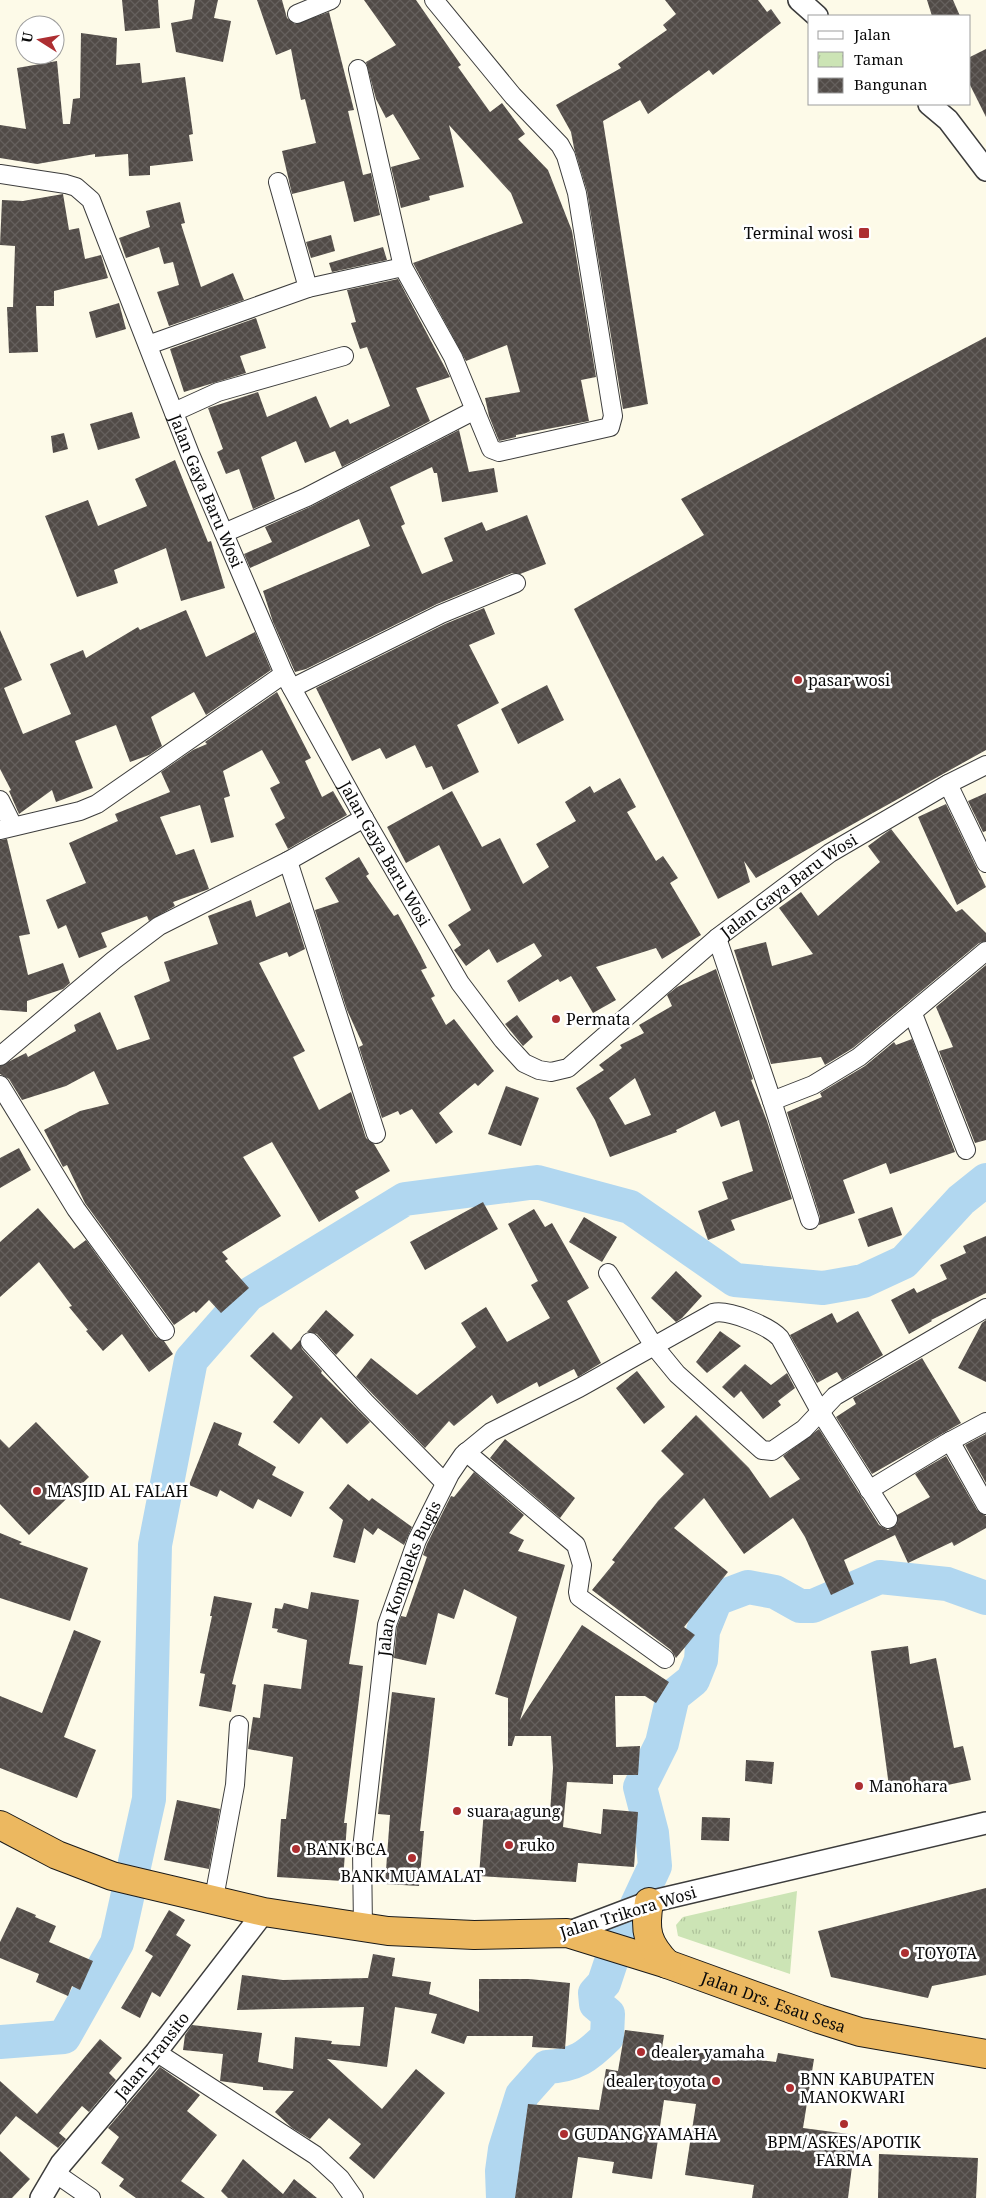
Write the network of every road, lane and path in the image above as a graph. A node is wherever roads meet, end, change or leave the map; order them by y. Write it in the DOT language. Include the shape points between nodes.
graph roads {
  1 [pos="331,0"];
  2 [pos="434,0"];
  3 [pos="799,0"];
  4 [pos="297,14"];
  5 [pos="815,15"];
  6 [pos="358,69"];
  7 [pos="930,105"];
  8 [pos="986,170"];
  9 [pos="0,174"];
  10 [pos="278,182"];
  11 [pos="403,267"];
  12 [pos="308,288"];
  13 [pos="148,345"];
  14 [pos="344,356"];
  15 [pos="475,410"];
  16 [pos="174,412"];
  17 [pos="224,533"];
  18 [pos="516,582"];
  19 [pos="288,681"];
  20 [pos="986,765"];
  21 [pos="948,784"];
  22 [pos="0,800"];
  23 [pos="364,818"];
  24 [pos="6,828"];
  25 [pos="288,861"];
  26 [pos="986,863"];
  27 [pos="718,938"];
  28 [pos="986,951"];
  29 [pos="913,1014"];
  30 [pos="0,1056"];
  31 [pos="0,1085"];
  32 [pos="772,1101"];
  33 [pos="376,1134"];
  34 [pos="966,1150"];
  35 [pos="810,1220"];
  36 [pos="608,1273"];
  37 [pos="986,1308"];
  38 [pos="165,1331"];
  39 [pos="310,1342"];
  40 [pos="654,1346"];
  41 [pos="821,1413"];
  42 [pos="986,1422"];
  43 [pos="950,1441"];
  44 [pos="466,1452"];
  45 [pos="445,1483"];
  46 [pos="869,1490"];
  47 [pos="986,1505"];
  48 [pos="888,1519"];
  49 [pos="665,1659"];
  50 [pos="239,1725"];
  51 [pos="986,1823"];
  52 [pos="0,1825"];
  53 [pos="214,1898"];
  54 [pos="649,1902"];
  55 [pos="264,1912"];
  56 [pos="363,1929"];
  57 [pos="567,1933"];
  58 [pos="668,1964"];
  59 [pos="156,2052"];
  60 [pos="986,2054"];
  61 [pos="55,2173"];
  62 [pos="41,2198"];
  63 [pos="90,2198"];
  64 [pos="354,2198"];
  1 -- 4 [label="street"];
  2 -- 15 [label="street" via="566,156 577,193 614,421 607,429 494,452"];
  3 -- 5 [label="street"];
  6 -- 11 [label="street"];
  7 -- 8 [label="street" via="948,120"];
  9 -- 13 [label="street, Jalan Gaya Baru Wosi" via="66,184 86,193 99,216"];
  10 -- 12 [label="street"];
  11 -- 12 [label="street"];
  11 -- 15 [label="street" via="453,357"];
  12 -- 13 [label="street"];
  13 -- 16 [label="street, Jalan Gaya Baru Wosi"];
  14 -- 16 [label="street" via="218,392"];
  15 -- 17 [label="street" via="307,497"];
  16 -- 17 [label="street, Jalan Gaya Baru Wosi"];
  17 -- 19 [label="street, Jalan Gaya Baru Wosi"];
  18 -- 19 [label="street"];
  19 -- 23 [label="street, Jalan Gaya Baru Wosi"];
  19 -- 24 [label="street" via="96,804 80,811"];
  20 -- 21 [label="street, Jalan Gaya Baru Wosi"];
  21 -- 26 [label="street"];
  21 -- 27 [label="street, Jalan Gaya Baru Wosi" via="830,852"];
  22 -- 24 [label="street"];
  23 -- 25 [label="street"];
  23 -- 27 [label="street, Jalan Gaya Baru Wosi" via="460,983 503,1040 524,1063 539,1070 562,1070 576,1062"];
  25 -- 30 [label="street" via="159,926"];
  25 -- 33 [label="street"];
  27 -- 32 [label="street"];
  28 -- 29 [label="street"];
  29 -- 32 [label="street" via="860,1057 813,1085"];
  29 -- 34 [label="street"];
  31 -- 38 [label="street" via="71,1201"];
  32 -- 35 [label="street"];
  36 -- 40 [label="street"];
  37 -- 41 [label="street" via="835,1396"];
  39 -- 45 [label="street"];
  40 -- 41 [label="street" via="677,1374 762,1450 772,1451"];
  40 -- 41 [label="street, Jalan Kompleks Bugis" via="713,1313 727,1312 776,1334"];
  40 -- 44 [label="street, Jalan Kompleks Bugis" via="491,1432"];
  41 -- 46 [label="street, Jalan Kompleks Bugis"];
  42 -- 43 [label="street"];
  43 -- 46 [label="street"];
  43 -- 47 [label="street"];
  44 -- 45 [label="street, Jalan Kompleks Bugis"];
  44 -- 49 [label="street" via="576,1545 582,1565 579,1597"];
  45 -- 56 [label="street, Jalan Kompleks Bugis" via="417,1540 387,1624 362,1849"];
  46 -- 48 [label="street, Jalan Kompleks Bugis"];
  50 -- 53 [label="street" via="235,1786"];
  51 -- 54 [label="street, Jalan Trikora Wosi"];
  52 -- 53 [label="highway, Jalan Trikora Wosi" via="57,1855 112,1876"];
  53 -- 55 [label="highway, Jalan Trikora Wosi"];
  54 -- 57 [label="street, Jalan Trikora Wosi"];
  54 -- 58 [label="highway" via="648,1938"];
  55 -- 56 [label="highway, Jalan Trikora Wosi"];
  55 -- 59 [label="street, Jalan Transito"];
  56 -- 57 [label="highway, Jalan Trikora Wosi" via="474,1935"];
  57 -- 58 [label="highway, Jalan Drs. Esau Sesa"];
  58 -- 60 [label="highway, Jalan Drs. Esau Sesa" via="860,2032"];
  59 -- 61 [label="street, Jalan Transito"];
  59 -- 64 [label="street" via="315,2155 340,2178"];
  61 -- 62 [label="street, Jalan Transito"];
  61 -- 63 [label="street"];
}
